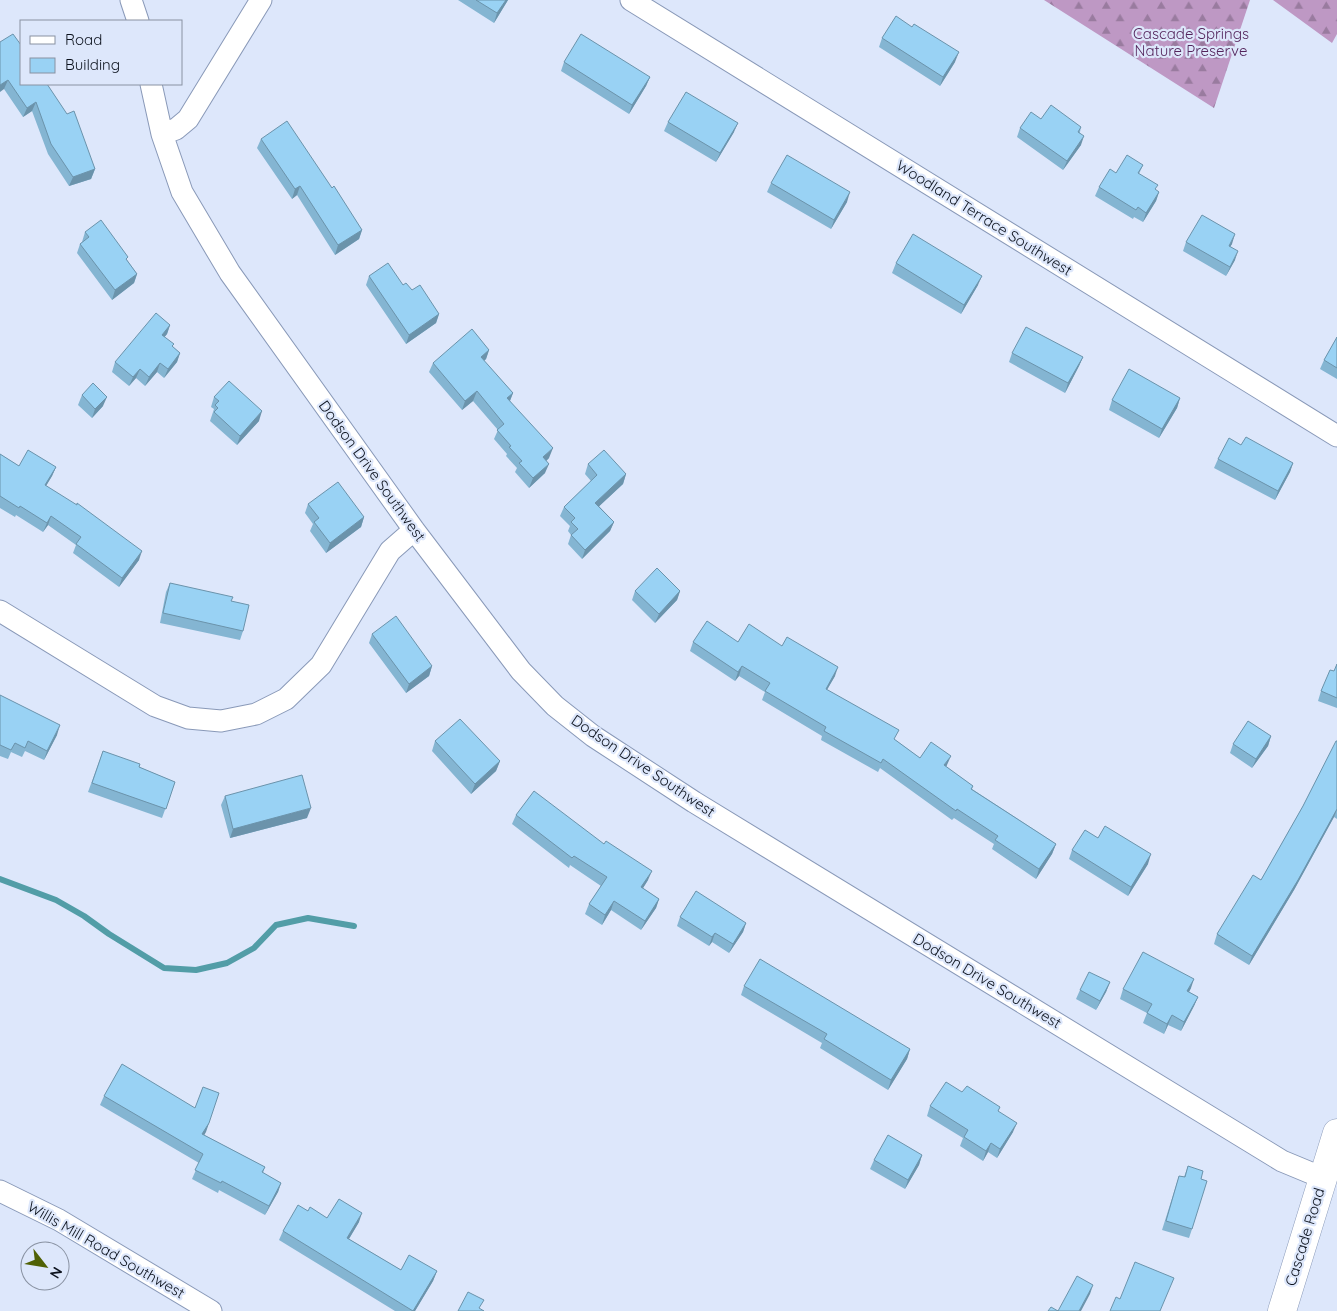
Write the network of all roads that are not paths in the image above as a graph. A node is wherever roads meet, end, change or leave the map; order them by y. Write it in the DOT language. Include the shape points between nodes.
graph roads {
  1 [pos="131,0"];
  2 [pos="261,0"];
  3 [pos="631,0"];
  4 [pos="138,20"];
  5 [pos="152,85"];
  6 [pos="162,134"];
  7 [pos="1337,436"];
  8 [pos="414,530"];
  9 [pos="0,611"];
  10 [pos="1337,1134"];
  11 [pos="1323,1178"];
  12 [pos="0,1191"];
  13 [pos="204,1309"];
  14 [pos="1282,1311"];
  1 -- 4 [label="street"];
  2 -- 6 [label="street" via="188,118 176,129"];
  3 -- 7 [label="street, Woodland Terrace Southwest"];
  5 -- 6 [label="street, Dodson Drive Southwest"];
  6 -- 8 [label="street, Dodson Drive Southwest" via="182,192 230,273"];
  8 -- 9 [label="street" via="390,551 321,665 286,700 256,714 221,721 188,718 155,706"];
  8 -- 11 [label="street, Dodson Drive Southwest" via="521,671 555,706 593,736 703,807 1282,1161"];
  10 -- 11 [label="main road, Cascade Road"];
  11 -- 14 [label="main road, Cascade Road"];
  12 -- 13 [label="street, Willis Mill Road Southwest" via="59,1220"];
}
